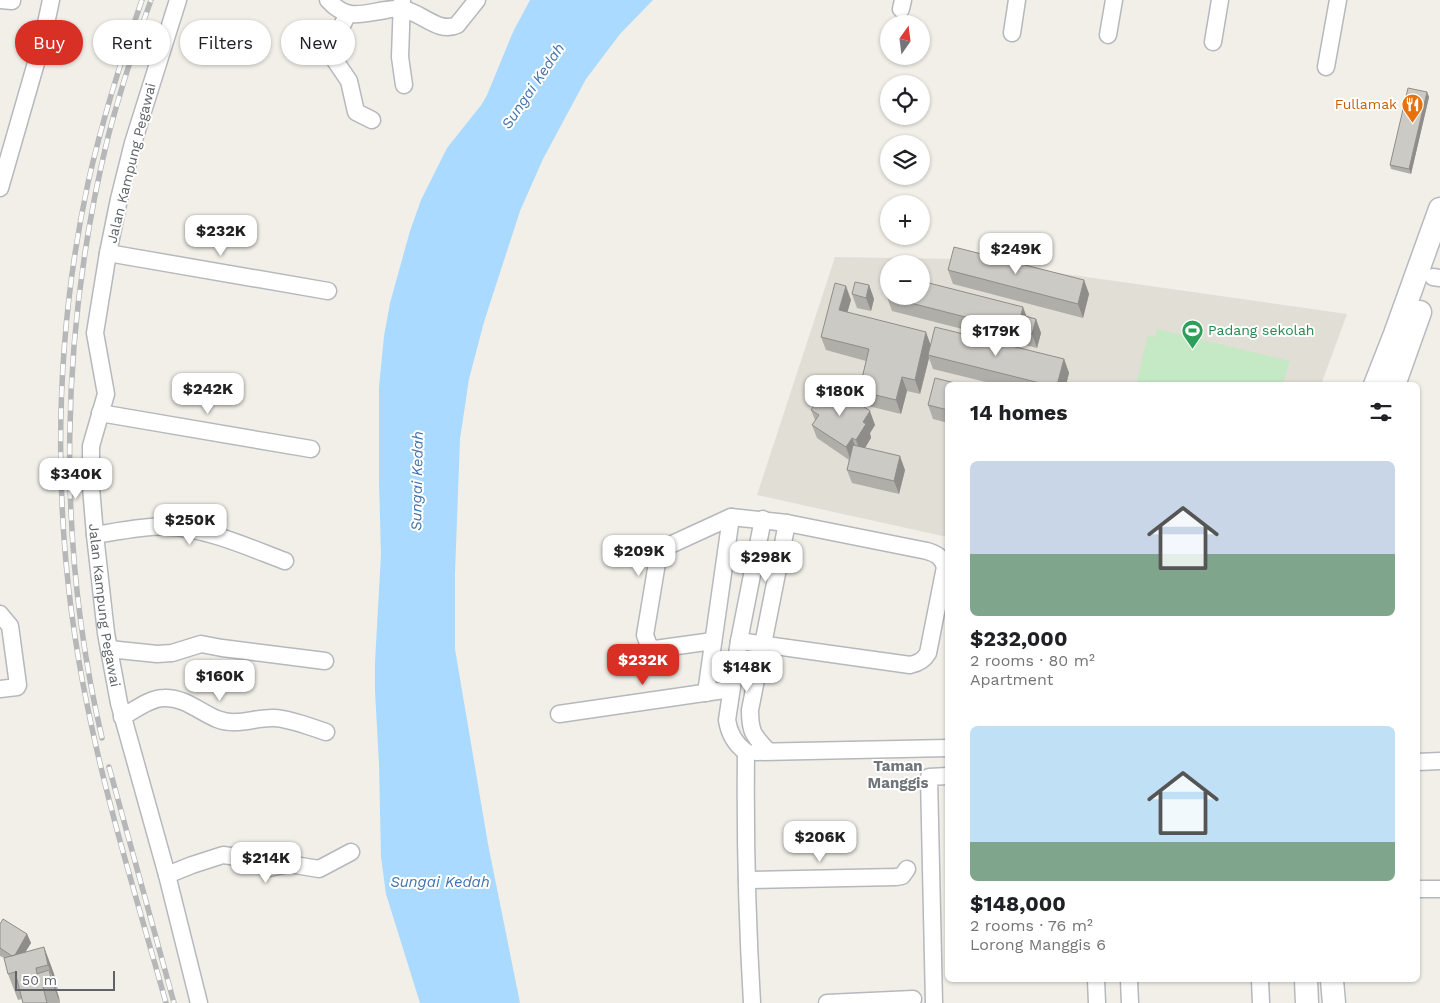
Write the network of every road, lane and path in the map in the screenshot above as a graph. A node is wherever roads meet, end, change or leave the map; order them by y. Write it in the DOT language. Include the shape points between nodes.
graph roads {
  1 [pos="51,0"];
  2 [pos="178,0"];
  3 [pos="328,0"];
  4 [pos="477,0"];
  5 [pos="1017,0"];
  6 [pos="1114,0"];
  7 [pos="1220,0"];
  8 [pos="1338,0"];
  9 [pos="402,4"];
  10 [pos="348,14"];
  11 [pos="1012,33"];
  12 [pos="1108,35"];
  13 [pos="1213,42"];
  14 [pos="1326,68"];
  15 [pos="404,85"];
  16 [pos="372,120"];
  17 [pos="0,188"];
  18 [pos="1440,209"];
  19 [pos="108,253"];
  20 [pos="1438,270"];
  21 [pos="328,291"];
  22 [pos="1376,382"];
  23 [pos="1395,382"];
  24 [pos="100,413"];
  25 [pos="311,449"];
  26 [pos="731,517"];
  27 [pos="763,519"];
  28 [pos="788,523"];
  29 [pos="95,535"];
  30 [pos="285,561"];
  31 [pos="0,614"];
  32 [pos="713,641"];
  33 [pos="739,641"];
  34 [pos="762,645"];
  35 [pos="109,649"];
  36 [pos="325,660"];
  37 [pos="0,689"];
  38 [pos="732,689"];
  39 [pos="706,693"];
  40 [pos="559,714"];
  41 [pos="122,717"];
  42 [pos="326,732"];
  43 [pos="945,748"];
  44 [pos="768,751"];
  45 [pos="746,752"];
  46 [pos="1420,762"];
  47 [pos="1440,762"];
  48 [pos="945,776"];
  49 [pos="351,852"];
  50 [pos="907,869"];
  51 [pos="940,872"];
  52 [pos="167,875"];
  53 [pos="747,880"];
  54 [pos="1420,889"];
  55 [pos="1440,889"];
  56 [pos="940,951"];
  57 [pos="1096,982"];
  58 [pos="1129,982"];
  59 [pos="1260,982"];
  60 [pos="1306,982"];
  61 [pos="1332,982"];
  62 [pos="912,999"];
  63 [pos="199,1003"];
  64 [pos="752,1003"];
  65 [pos="827,1003"];
  66 [pos="934,1003"];
  67 [pos="1097,1003"];
  68 [pos="1130,1003"];
  69 [pos="1261,1003"];
  70 [pos="1307,1003"];
  71 [pos="1334,1003"];
  1 -- 17 [label="street"];
  2 -- 19 [label="street, Jalan Kampung Pegawai" via="133,143"];
  3 -- 10 [label="street"];
  4 -- 9 [label="street" via="453,27 432,23"];
  5 -- 11 [label="street"];
  6 -- 12 [label="street"];
  7 -- 13 [label="street"];
  8 -- 14 [label="street"];
  9 -- 10 [label="street"];
  9 -- 15 [label="street" via="400,56"];
  10 -- 16 [label="street" via="330,53 349,81 356,112"];
  18 -- 22 [label="main road"];
  19 -- 21 [label="street"];
  19 -- 24 [label="street, Jalan Kampung Pegawai" via="95,333 106,394"];
  20 -- 23 [label="main road"];
  24 -- 25 [label="street"];
  24 -- 29 [label="street, Jalan Kampung Pegawai" via="91,446"];
  26 -- 27 [label="street"];
  26 -- 32 [label="street"];
  26 -- 32 [label="street" via="664,550 657,563 645,635 649,646 655,649"];
  27 -- 28 [label="street"];
  27 -- 33 [label="street"];
  28 -- 34 [label="street"];
  28 -- 34 [label="street" via="937,554 945,567 928,653 924,659 910,665"];
  29 -- 30 [label="street" via="178,528 221,538"];
  29 -- 35 [label="street, Jalan Kampung Pegawai"];
  31 -- 37 [label="street" via="10,626 18,685"];
  32 -- 39 [label="street"];
  33 -- 34 [label="street"];
  33 -- 38 [label="street"];
  34 -- 44 [label="street" via="750,726"];
  35 -- 36 [label="street" via="157,654 201,644"];
  35 -- 41 [label="street, Jalan Kampung Pegawai"];
  38 -- 39 [label="street"];
  38 -- 45 [label="street" via="728,725 734,740"];
  39 -- 40 [label="street"];
  41 -- 42 [label="street" via="154,700 168,698 183,701 224,721 274,718"];
  41 -- 52 [label="street, Jalan Kampung Pegawai"];
  43 -- 44 [label="street"];
  44 -- 45 [label="street"];
  45 -- 53 [label="street"];
  46 -- 47 [label="street"];
  48 -- 51 [label="street" via="929,777"];
  49 -- 52 [label="street" via="319,869 289,864 269,868 223,855"];
  50 -- 53 [label="street" via="902,876 896,877"];
  51 -- 56 [label="street"];
  52 -- 63 [label="street, Jalan Kampung Pegawai"];
  53 -- 64 [label="street"];
  54 -- 55 [label="street"];
  56 -- 66 [label="street"];
  57 -- 67 [label="street"];
  58 -- 68 [label="street"];
  59 -- 69 [label="street"];
  60 -- 70 [label="main road"];
  61 -- 71 [label="main road"];
  62 -- 65 [label="street"];
}
